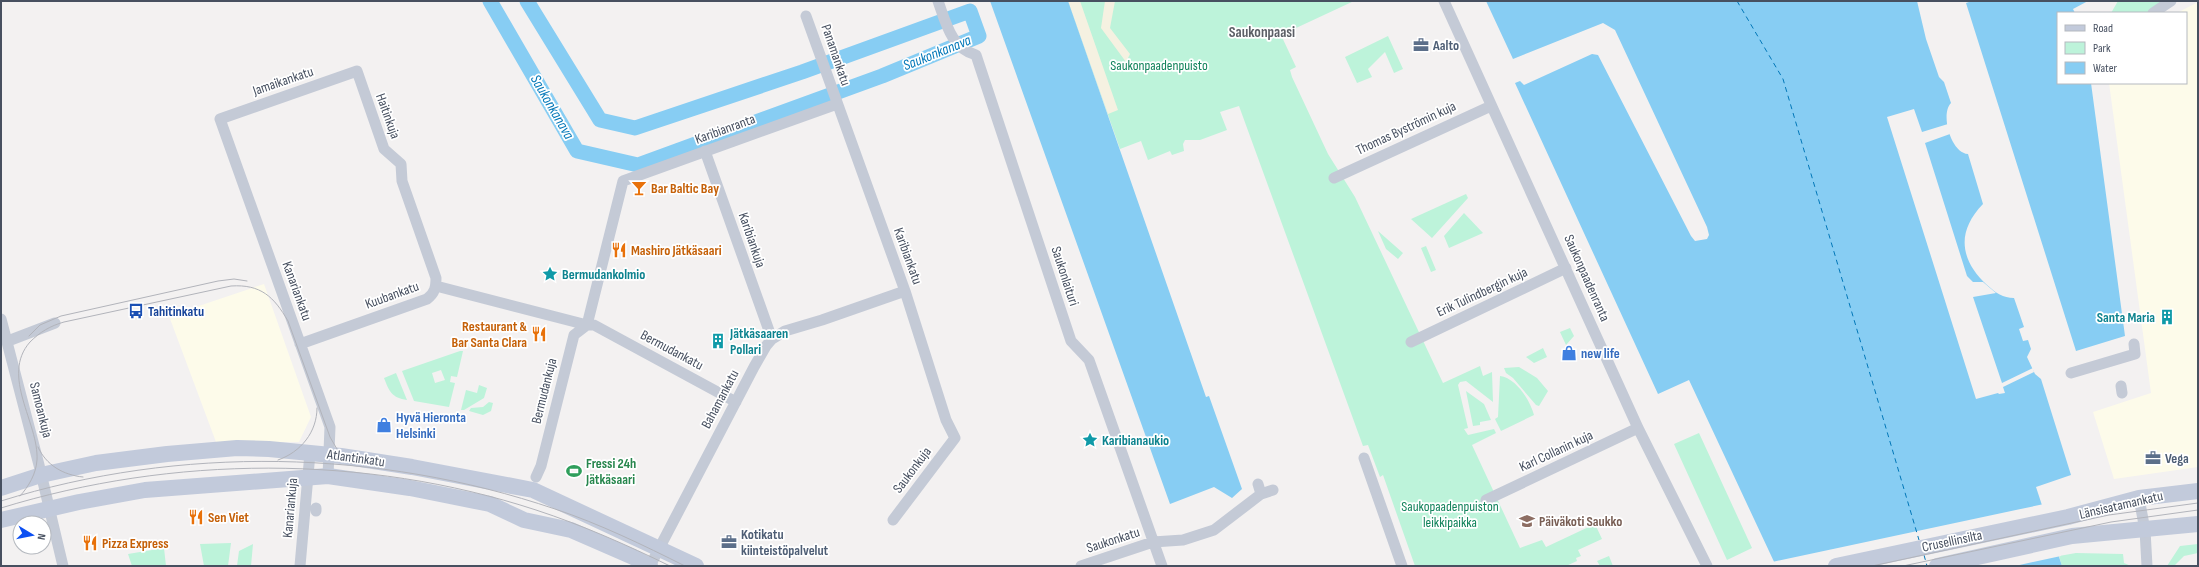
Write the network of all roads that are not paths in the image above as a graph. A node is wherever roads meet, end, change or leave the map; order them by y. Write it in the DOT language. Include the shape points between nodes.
graph roads {
  1 [pos="938,1"];
  2 [pos="1444,1"];
  3 [pos="2171,1"];
  4 [pos="2155,12"];
  5 [pos="806,16"];
  6 [pos="357,71"];
  7 [pos="837,103"];
  8 [pos="1491,106"];
  9 [pos="220,118"];
  10 [pos="705,151"];
  11 [pos="401,164"];
  12 [pos="1334,178"];
  13 [pos="1566,268"];
  14 [pos="436,286"];
  15 [pos="905,291"];
  16 [pos="1,319"];
  17 [pos="55,323"];
  18 [pos="590,325"];
  19 [pos="772,339"];
  20 [pos="8,341"];
  21 [pos="1411,342"];
  22 [pos="300,344"];
  23 [pos="2134,344"];
  24 [pos="2071,373"];
  25 [pos="736,402"];
  26 [pos="1638,428"];
  27 [pos="955,438"];
  28 [pos="310,453"];
  29 [pos="329,454"];
  30 [pos="1364,458"];
  31 [pos="41,475"];
  32 [pos="328,476"];
  33 [pos="308,477"];
  34 [pos="536,477"];
  35 [pos="1,488"];
  36 [pos="1273,490"];
  37 [pos="2198,491"];
  38 [pos="2140,498"];
  39 [pos="1486,500"];
  40 [pos="49,509"];
  41 [pos="2068,517"];
  42 [pos="1,520"];
  43 [pos="893,520"];
  44 [pos="2198,524"];
  45 [pos="2145,530"];
  46 [pos="2072,536"];
  47 [pos="1153,542"];
  48 [pos="653,560"];
  49 [pos="63,566"];
  50 [pos="300,566"];
  51 [pos="696,566"];
  52 [pos="1081,566"];
  53 [pos="1162,566"];
  54 [pos="1402,566"];
  55 [pos="1706,566"];
  56 [pos="1836,566"];
  57 [pos="1937,566"];
  58 [pos="2147,566"];
  1 -- 47 [label="street, Saukonlaituri" via="951,36 958,47 976,55 1071,341 1089,360"];
  2 -- 8 [label="street, Saukonpaadenranta"];
  3 -- 4 [label="street"];
  5 -- 7 [label="street, Panamankatu"];
  6 -- 9 [label="street, Jamaikankatu"];
  6 -- 11 [label="street, Haitinkuja" via="384,149"];
  7 -- 10 [label="street, Karibianranta"];
  7 -- 15 [label="street, Karibiankatu"];
  8 -- 12 [label="street, Thomas Byströmin kuja"];
  8 -- 13 [label="street, Saukonpaadenranta"];
  9 -- 22 [label="street, Kanariankatu"];
  10 -- 18 [label="street, Karibianranta" via="623,181"];
  10 -- 19 [label="street, Karibiankuja"];
  11 -- 14 [label="street, Kuubankatu" via="402,181 436,278"];
  13 -- 21 [label="street, Erik Tulindbergin kuja"];
  13 -- 26 [label="street, Saukonpaadenranta"];
  14 -- 18 [label="street"];
  14 -- 22 [label="street, Kuubankatu" via="433,294 427,299"];
  15 -- 19 [label="street, Bahamankatu" via="785,331"];
  15 -- 27 [label="street, Karibiankatu" via="946,420"];
  16 -- 20 [label="street, Samoankuja"];
  17 -- 20 [label="street"];
  18 -- 25 [label="street, Bermudankatu"];
  18 -- 34 [label="street, Bermudankuja" via="574,335"];
  19 -- 25 [label="street, Bahamankatu"];
  20 -- 31 [label="street, Samoankuja"];
  22 -- 29 [label="street, Kanariankatu" via="330,427"];
  23 -- 24 [label="street" via="2135,354"];
  25 -- 48 [label="street, Bahamankatu"];
  26 -- 39 [label="street, Karl Collanin kuja"];
  26 -- 55 [label="street, Saukonpaadenranta"];
  27 -- 43 [label="street, Saukonkuja"];
  28 -- 29 [label="street, Atlantinkatu"];
  28 -- 31 [label="street, Atlantinkatu" via="237,448 96,463"];
  28 -- 33 [label="street, Kanariankuja"];
  29 -- 32 [label="street, Kanariankatu"];
  29 -- 48 [label="street, Atlantinkatu" via="521,487 542,493"];
  30 -- 54 [label="street"];
  31 -- 35 [label="street, Atlantinkatu"];
  31 -- 40 [label="street, Samoankuja"];
  32 -- 33 [label="street, Atlantinkatu"];
  32 -- 48 [label="street, Atlantinkatu" via="378,482 490,504 524,520 572,530 633,557"];
  33 -- 40 [label="street, Atlantinkatu" via="145,490"];
  33 -- 50 [label="street, Kanariankuja"];
  36 -- 47 [label="street, Saukonkatu" via="1260,489 1214,530 1183,540"];
  37 -- 38 [label="street, Länsisatamankatu"];
  38 -- 41 [label="street, Länsisatamankatu"];
  38 -- 45 [label="street"];
  40 -- 42 [label="street, Atlantinkatu"];
  40 -- 49 [label="street, Samoankuja"];
  41 -- 56 [label="street, Crusellinsilta"];
  44 -- 45 [label="street, Länsisatamankatu"];
  45 -- 46 [label="street, Länsisatamankatu"];
  45 -- 58 [label="street"];
  46 -- 57 [label="street, Crusellinsilta"];
  47 -- 52 [label="street, Saukonkatu"];
  47 -- 53 [label="street, Saukonlaituri"];
  48 -- 51 [label="street, Atlantinkatu"];
}
